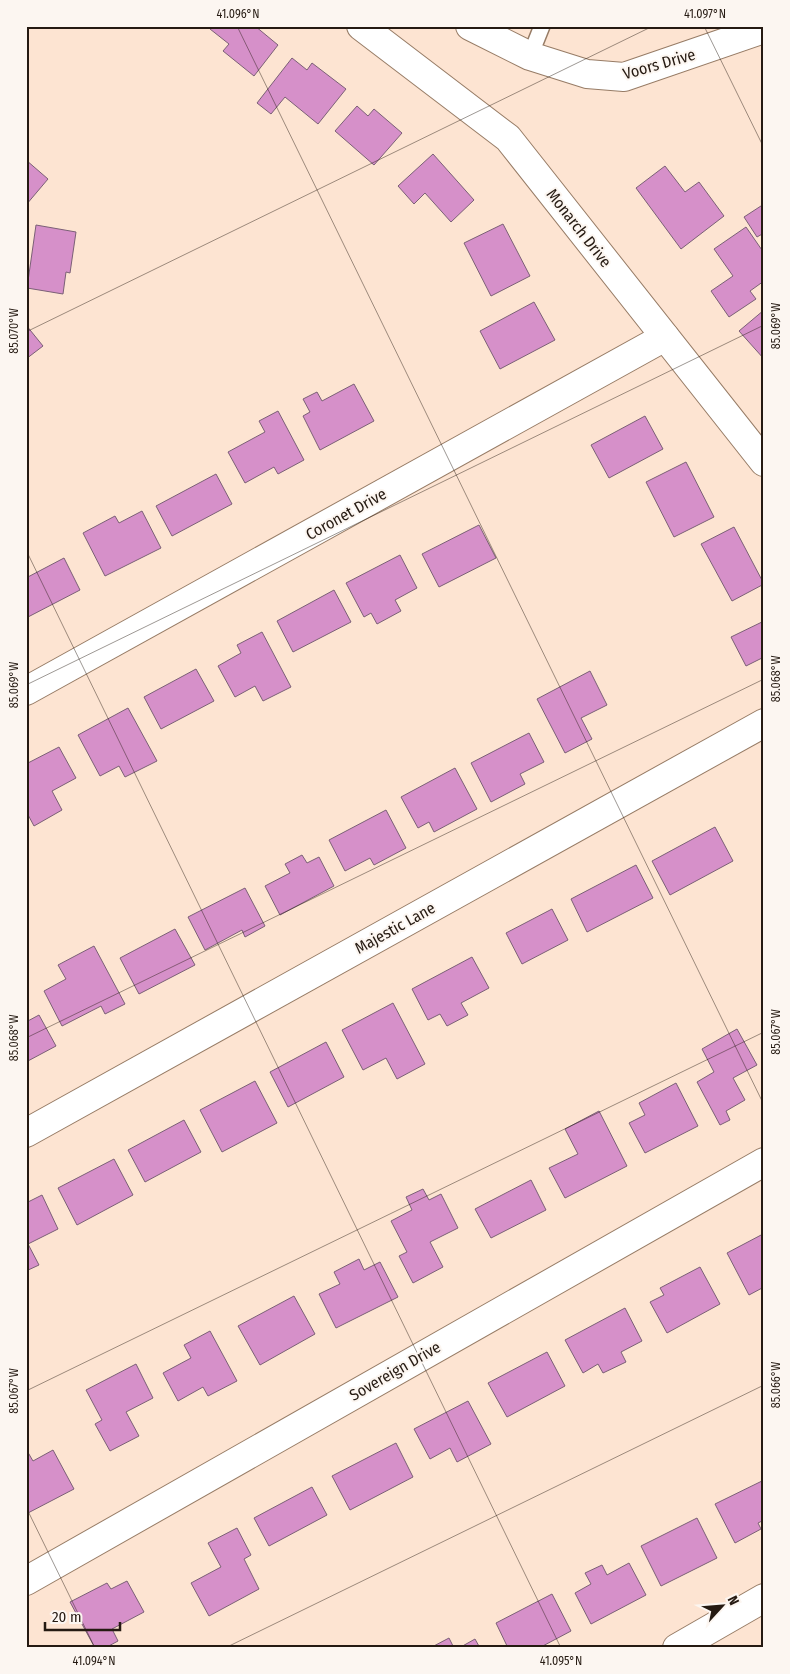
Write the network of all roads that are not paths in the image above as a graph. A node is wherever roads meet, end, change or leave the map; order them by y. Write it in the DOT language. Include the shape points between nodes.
graph roads {
  1 [pos="361,26"];
  2 [pos="470,26"];
  3 [pos="542,26"];
  4 [pos="764,29"];
  5 [pos="530,56"];
  6 [pos="665,337"];
  7 [pos="764,462"];
  8 [pos="26,691"];
  9 [pos="764,723"];
  10 [pos="26,1133"];
  11 [pos="764,1162"];
  12 [pos="26,1581"];
  13 [pos="764,1598"];
  14 [pos="677,1648"];
  1 -- 6 [label="street, Monarch Drive" via="508,138"];
  2 -- 5 [label="street, Voors Drive"];
  3 -- 5 [label="lane"];
  4 -- 5 [label="street, Voors Drive" via="624,78 587,74"];
  6 -- 7 [label="street, Monarch Drive"];
  6 -- 8 [label="street, Coronet Drive"];
  9 -- 10 [label="street, Majestic Lane"];
  11 -- 12 [label="street, Sovereign Drive"];
  13 -- 14 [label="street"];
}
